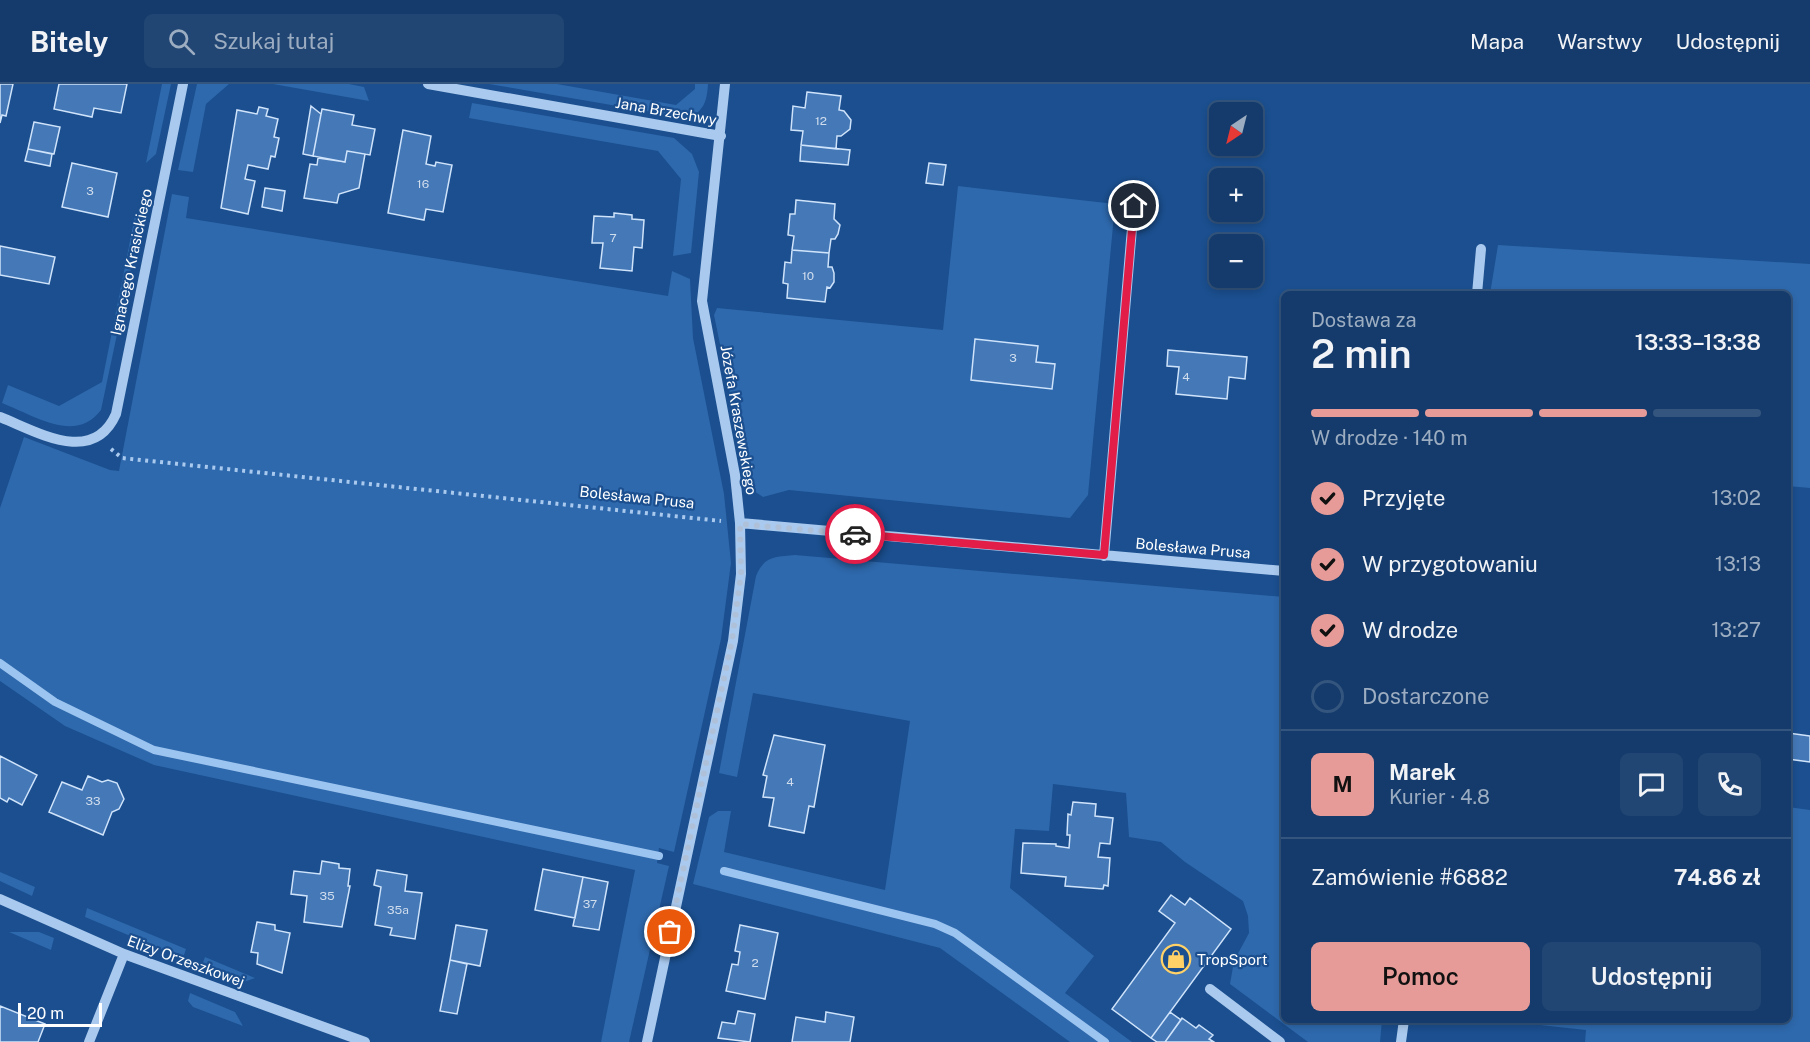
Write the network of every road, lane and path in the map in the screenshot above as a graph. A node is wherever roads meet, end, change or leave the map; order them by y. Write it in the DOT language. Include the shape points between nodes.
graph roads {
  1 [pos="183,84"];
  2 [pos="428,84"];
  3 [pos="725,84"];
  4 [pos="721,136"];
  5 [pos="1134,206"];
  6 [pos="1481,249"];
  7 [pos="1477,291"];
  8 [pos="0,417"];
  9 [pos="96,438"];
  10 [pos="740,524"];
  11 [pos="1104,555"];
  12 [pos="1281,571"];
  13 [pos="0,898"];
  14 [pos="124,954"];
  15 [pos="1210,989"];
  16 [pos="1404,1023"];
  17 [pos="90,1042"];
  18 [pos="364,1042"];
  19 [pos="647,1042"];
  20 [pos="1280,1042"];
  21 [pos="1401,1042"];
  1 -- 9 [label="street, Ignacego Krasickiego" via="116,414 105,432"];
  2 -- 4 [label="street, Jana Brzechwy"];
  3 -- 4 [label="street, Józefa Kraszewskiego"];
  4 -- 10 [label="street, Józefa Kraszewskiego" via="702,301 735,475"];
  5 -- 11 [label="street"];
  6 -- 7 [label="street"];
  8 -- 9 [label="street" via="77,443"];
  9 -- 10 [label="path, Bolesława Prusa" via="122,458"];
  10 -- 11 [label="street, Bolesława Prusa"];
  10 -- 19 [label="street, Józefa Kraszewskiego" via="741,574 732,641"];
  11 -- 12 [label="street, Bolesława Prusa"];
  13 -- 14 [label="street, Elizy Orzeszkowej"];
  14 -- 17 [label="street"];
  14 -- 18 [label="street, Elizy Orzeszkowej"];
  15 -- 20 [label="street"];
  16 -- 21 [label="street"];
}
